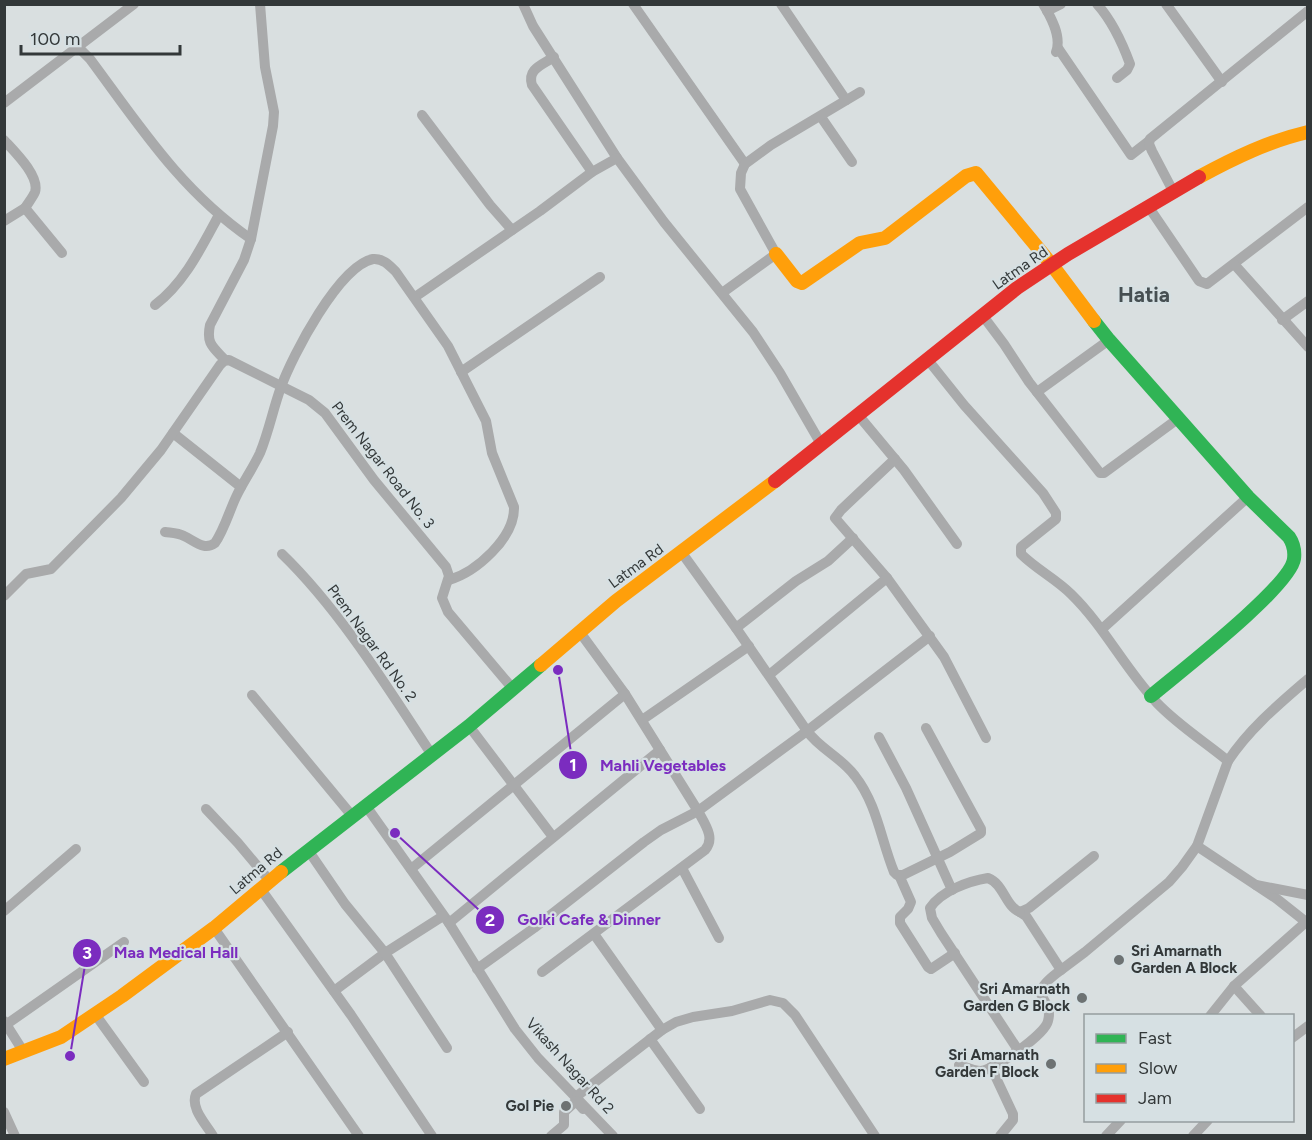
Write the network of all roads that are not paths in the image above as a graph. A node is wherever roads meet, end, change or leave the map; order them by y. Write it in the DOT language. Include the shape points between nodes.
graph roads {
  1 [pos="134,4"];
  2 [pos="260,4"];
  3 [pos="523,4"];
  4 [pos="633,4"];
  5 [pos="781,4"];
  6 [pos="1061,4"];
  7 [pos="1097,4"];
  8 [pos="1166,4"];
  9 [pos="1045,8"];
  10 [pos="1305,9"];
  11 [pos="77,46"];
  12 [pos="554,57"];
  13 [pos="1117,78"];
  14 [pos="1222,82"];
  15 [pos="860,92"];
  16 [pos="846,100"];
  17 [pos="4,103"];
  18 [pos="422,115"];
  19 [pos="821,117"];
  20 [pos="1308,132"];
  21 [pos="4,140"];
  22 [pos="1149,141"];
  23 [pos="617,158"];
  24 [pos="852,162"];
  25 [pos="745,164"];
  26 [pos="592,172"];
  27 [pos="1173,191"];
  28 [pos="1148,206"];
  29 [pos="1308,207"];
  30 [pos="25,208"];
  31 [pos="219,215"];
  32 [pos="4,221"];
  33 [pos="512,230"];
  34 [pos="251,239"];
  35 [pos="62,254"];
  36 [pos="776,254"];
  37 [pos="1234,264"];
  38 [pos="1052,265"];
  39 [pos="600,277"];
  40 [pos="722,293"];
  41 [pos="415,297"];
  42 [pos="1308,301"];
  43 [pos="155,305"];
  44 [pos="983,316"];
  45 [pos="1282,320"];
  46 [pos="1109,340"];
  47 [pos="1308,347"];
  48 [pos="225,360"];
  49 [pos="928,360"];
  50 [pos="461,372"];
  51 [pos="281,387"];
  52 [pos="1037,392"];
  53 [pos="858,416"];
  54 [pos="1179,418"];
  55 [pos="173,433"];
  56 [pos="822,444"];
  57 [pos="895,459"];
  58 [pos="241,487"];
  59 [pos="1248,497"];
  60 [pos="165,532"];
  61 [pos="853,538"];
  62 [pos="957,544"];
  63 [pos="682,553"];
  64 [pos="282,554"];
  65 [pos="887,578"];
  66 [pos="449,580"];
  67 [pos="4,596"];
  68 [pos="736,628"];
  69 [pos="1102,629"];
  70 [pos="579,631"];
  71 [pos="930,636"];
  72 [pos="749,646"];
  73 [pos="769,675"];
  74 [pos="1308,679"];
  75 [pos="513,689"];
  76 [pos="625,694"];
  77 [pos="252,695"];
  78 [pos="1151,696"];
  79 [pos="642,720"];
  80 [pos="469,726"];
  81 [pos="926,728"];
  82 [pos="807,731"];
  83 [pos="879,737"];
  84 [pos="986,738"];
  85 [pos="660,750"];
  86 [pos="432,755"];
  87 [pos="1228,761"];
  88 [pos="513,786"];
  89 [pos="366,806"];
  90 [pos="206,809"];
  91 [pos="698,811"];
  92 [pos="352,817"];
  93 [pos="554,837"];
  94 [pos="1197,846"];
  95 [pos="76,849"];
  96 [pos="308,850"];
  97 [pos="1094,856"];
  98 [pos="936,859"];
  99 [pos="682,868"];
  100 [pos="411,869"];
  101 [pos="899,875"];
  102 [pos="264,884"];
  103 [pos="952,890"];
  104 [pos="1262,891"];
  105 [pos="1308,895"];
  106 [pos="4,911"];
  107 [pos="1020,912"];
  108 [pos="446,920"];
  109 [pos="1307,921"];
  110 [pos="214,928"];
  111 [pos="594,934"];
  112 [pos="720,938"];
  113 [pos="124,942"];
  114 [pos="385,953"];
  115 [pos="955,953"];
  116 [pos="477,969"];
  117 [pos="1061,970"];
  118 [pos="542,972"];
  119 [pos="1234,986"];
  120 [pos="334,991"];
  121 [pos="96,1014"];
  122 [pos="1212,1014"];
  123 [pos="1259,1014"];
  124 [pos="6,1023"];
  125 [pos="1308,1026"];
  126 [pos="662,1030"];
  127 [pos="288,1032"];
  128 [pos="1294,1037"];
  129 [pos="650,1039"];
  130 [pos="447,1047"];
  131 [pos="1018,1050"];
  132 [pos="23,1052"];
  133 [pos="4,1059"];
  134 [pos="959,1065"];
  135 [pos="991,1067"];
  136 [pos="144,1082"];
  137 [pos="577,1096"];
  138 [pos="586,1106"];
  139 [pos="700,1108"];
  140 [pos="4,1112"];
  141 [pos="1119,1122"];
  142 [pos="1206,1122"];
  143 [pos="606,1133"];
  144 [pos="15,1136"];
  145 [pos="213,1136"];
  146 [pos="359,1136"];
  147 [pos="432,1136"];
  148 [pos="551,1136"];
  149 [pos="875,1136"];
  150 [pos="999,1136"];
  151 [pos="1106,1136"];
  152 [pos="1193,1136"];
  1 -- 11 [label="street"];
  2 -- 34 [label="street" via="265,67 274,112"];
  3 -- 12 [label="street"];
  4 -- 25 [label="street"];
  5 -- 16 [label="street"];
  6 -- 9 [label="street"];
  7 -- 13 [label="street" via="1114,27 1130,64"];
  8 -- 14 [label="street"];
  9 -- 22 [label="street" via="1056,32 1057,50 1131,155"];
  10 -- 14 [label="street"];
  11 -- 17 [label="street"];
  11 -- 31 [label="street" via="168,164"];
  12 -- 23 [label="street"];
  12 -- 26 [label="street" via="532,72 530,79"];
  14 -- 22 [label="street"];
  15 -- 16 [label="street"];
  16 -- 19 [label="street"];
  18 -- 33 [label="street"];
  19 -- 24 [label="street"];
  19 -- 25 [label="street"];
  20 -- 27 [label="street, Latma Rd" via="1258,147"];
  21 -- 30 [label="street" via="36,184"];
  22 -- 27 [label="street"];
  23 -- 26 [label="street"];
  23 -- 40 [label="street"];
  25 -- 36 [label="street" via="740,189"];
  26 -- 33 [label="street"];
  27 -- 28 [label="street, Latma Rd"];
  28 -- 37 [label="street" via="1202,283 1211,282"];
  28 -- 38 [label="street, Latma Rd"];
  29 -- 37 [label="street"];
  30 -- 32 [label="street"];
  30 -- 35 [label="street"];
  31 -- 34 [label="street"];
  31 -- 43 [label="street" via="182,278"];
  33 -- 41 [label="street"];
  34 -- 48 [label="street" via="208,334 210,344"];
  36 -- 38 [label="street" via="802,282 860,243 885,238 973,172"];
  36 -- 40 [label="street"];
  37 -- 45 [label="street"];
  38 -- 44 [label="street, Latma Rd"];
  38 -- 46 [label="street"];
  39 -- 50 [label="street"];
  40 -- 56 [label="street" via="780,373"];
  41 -- 50 [label="street"];
  41 -- 51 [label="street" via="386,263 373,259 363,264 338,287 309,328"];
  42 -- 45 [label="street"];
  44 -- 49 [label="street, Latma Rd"];
  44 -- 52 [label="street"];
  45 -- 47 [label="street"];
  46 -- 52 [label="street"];
  46 -- 54 [label="street"];
  48 -- 51 [label="street, Prem Nagar Road No. 3"];
  48 -- 55 [label="street"];
  49 -- 53 [label="street, Latma Rd"];
  49 -- 69 [label="street" via="1056,513 1056,519 1021,547 1021,554 1067,590"];
  50 -- 66 [label="street" via="486,421 492,453 514,515 491,553 469,572"];
  51 -- 58 [label="street" via="259,454"];
  51 -- 66 [label="street, Prem Nagar Road No. 3" via="309,400 325,413 446,567"];
  52 -- 54 [label="street" via="1102,473"];
  53 -- 56 [label="street, Latma Rd"];
  53 -- 57 [label="street"];
  54 -- 59 [label="street"];
  55 -- 58 [label="street"];
  55 -- 67 [label="street" via="121,498 54,566 45,572 26,574"];
  56 -- 63 [label="street, Latma Rd"];
  57 -- 61 [label="street" via="836,516"];
  57 -- 62 [label="street"];
  58 -- 60 [label="street" via="218,539 210,546"];
  59 -- 69 [label="street"];
  59 -- 78 [label="street" via="1289,537 1294,550 1291,567 1254,609"];
  61 -- 65 [label="street"];
  61 -- 68 [label="street"];
  63 -- 68 [label="street"];
  63 -- 70 [label="street, Latma Rd"];
  64 -- 86 [label="street, Prem Nagar Rd No. 2" via="326,604"];
  65 -- 71 [label="street"];
  65 -- 73 [label="street"];
  66 -- 75 [label="street" via="442,594 448,612"];
  68 -- 72 [label="street"];
  69 -- 78 [label="street"];
  70 -- 75 [label="street, Latma Rd"];
  70 -- 76 [label="street"];
  71 -- 82 [label="street"];
  71 -- 84 [label="street"];
  72 -- 73 [label="street"];
  72 -- 79 [label="street"];
  73 -- 82 [label="street"];
  74 -- 87 [label="street" via="1250,732"];
  75 -- 80 [label="street, Latma Rd"];
  76 -- 79 [label="street"];
  76 -- 88 [label="street"];
  77 -- 92 [label="street"];
  78 -- 87 [label="street"];
  79 -- 85 [label="street"];
  80 -- 86 [label="street, Latma Rd"];
  80 -- 88 [label="street"];
  81 -- 98 [label="street" via="981,829 975,838"];
  82 -- 91 [label="street"];
  82 -- 101 [label="street" via="855,775 881,827 894,872"];
  83 -- 98 [label="street"];
  85 -- 91 [label="street"];
  85 -- 93 [label="street"];
  86 -- 89 [label="street, Latma Rd"];
  87 -- 94 [label="street"];
  88 -- 93 [label="street"];
  88 -- 100 [label="street"];
  89 -- 92 [label="street, Latma Rd"];
  89 -- 100 [label="street, Vikash Nagar Rd 2"];
  90 -- 102 [label="street" via="238,843"];
  91 -- 99 [label="street" via="711,842"];
  91 -- 116 [label="street" via="644,842"];
  92 -- 96 [label="street, Latma Rd"];
  93 -- 108 [label="street"];
  94 -- 104 [label="street"];
  94 -- 117 [label="street" via="1169,882"];
  95 -- 106 [label="street"];
  96 -- 102 [label="street, Latma Rd"];
  96 -- 114 [label="street"];
  97 -- 107 [label="street"];
  98 -- 101 [label="street"];
  98 -- 103 [label="street"];
  99 -- 111 [label="street"];
  99 -- 112 [label="street"];
  100 -- 108 [label="street, Vikash Nagar Rd 2"];
  101 -- 115 [label="street" via="911,902 900,923 928,967 933,968"];
  102 -- 110 [label="street, Latma Rd"];
  102 -- 120 [label="street"];
  103 -- 107 [label="street" via="991,879 1013,909"];
  103 -- 115 [label="street" via="930,908 932,918"];
  104 -- 105 [label="street" via="1255,885"];
  104 -- 109 [label="street"];
  107 -- 117 [label="street"];
  108 -- 114 [label="street"];
  108 -- 116 [label="street, Vikash Nagar Rd 2"];
  109 -- 119 [label="street"];
  110 -- 121 [label="street, Latma Rd"];
  110 -- 127 [label="street"];
  111 -- 118 [label="street"];
  111 -- 126 [label="street"];
  113 -- 124 [label="street"];
  114 -- 120 [label="street"];
  114 -- 130 [label="street"];
  115 -- 131 [label="street"];
  116 -- 137 [label="street, Vikash Nagar Rd 2" via="515,1029"];
  117 -- 131 [label="street" via="1042,987 1048,1024"];
  119 -- 122 [label="street"];
  119 -- 123 [label="street"];
  120 -- 147 [label="street"];
  121 -- 132 [label="street, Latma Rd" via="61,1037"];
  121 -- 136 [label="street"];
  124 -- 132 [label="street"];
  125 -- 128 [label="street"];
  126 -- 129 [label="street"];
  126 -- 149 [label="street" via="693,1017 778,1000 795,1015"];
  127 -- 145 [label="street" via="196,1094 196,1109"];
  127 -- 146 [label="street"];
  129 -- 137 [label="street"];
  129 -- 139 [label="street"];
  131 -- 135 [label="street"];
  132 -- 133 [label="street, Latma Rd"];
  134 -- 135 [label="street" via="979,1071"];
  135 -- 150 [label="street" via="1013,1114 1013,1120"];
  137 -- 138 [label="street, Vikash Nagar Rd 2"];
  138 -- 143 [label="street, Vikash Nagar Rd 2"];
  138 -- 148 [label="street" via="583,1109 576,1101 564,1112 564,1125"];
  140 -- 144 [label="street"];
  141 -- 151 [label="street"];
  142 -- 152 [label="street"];
}
